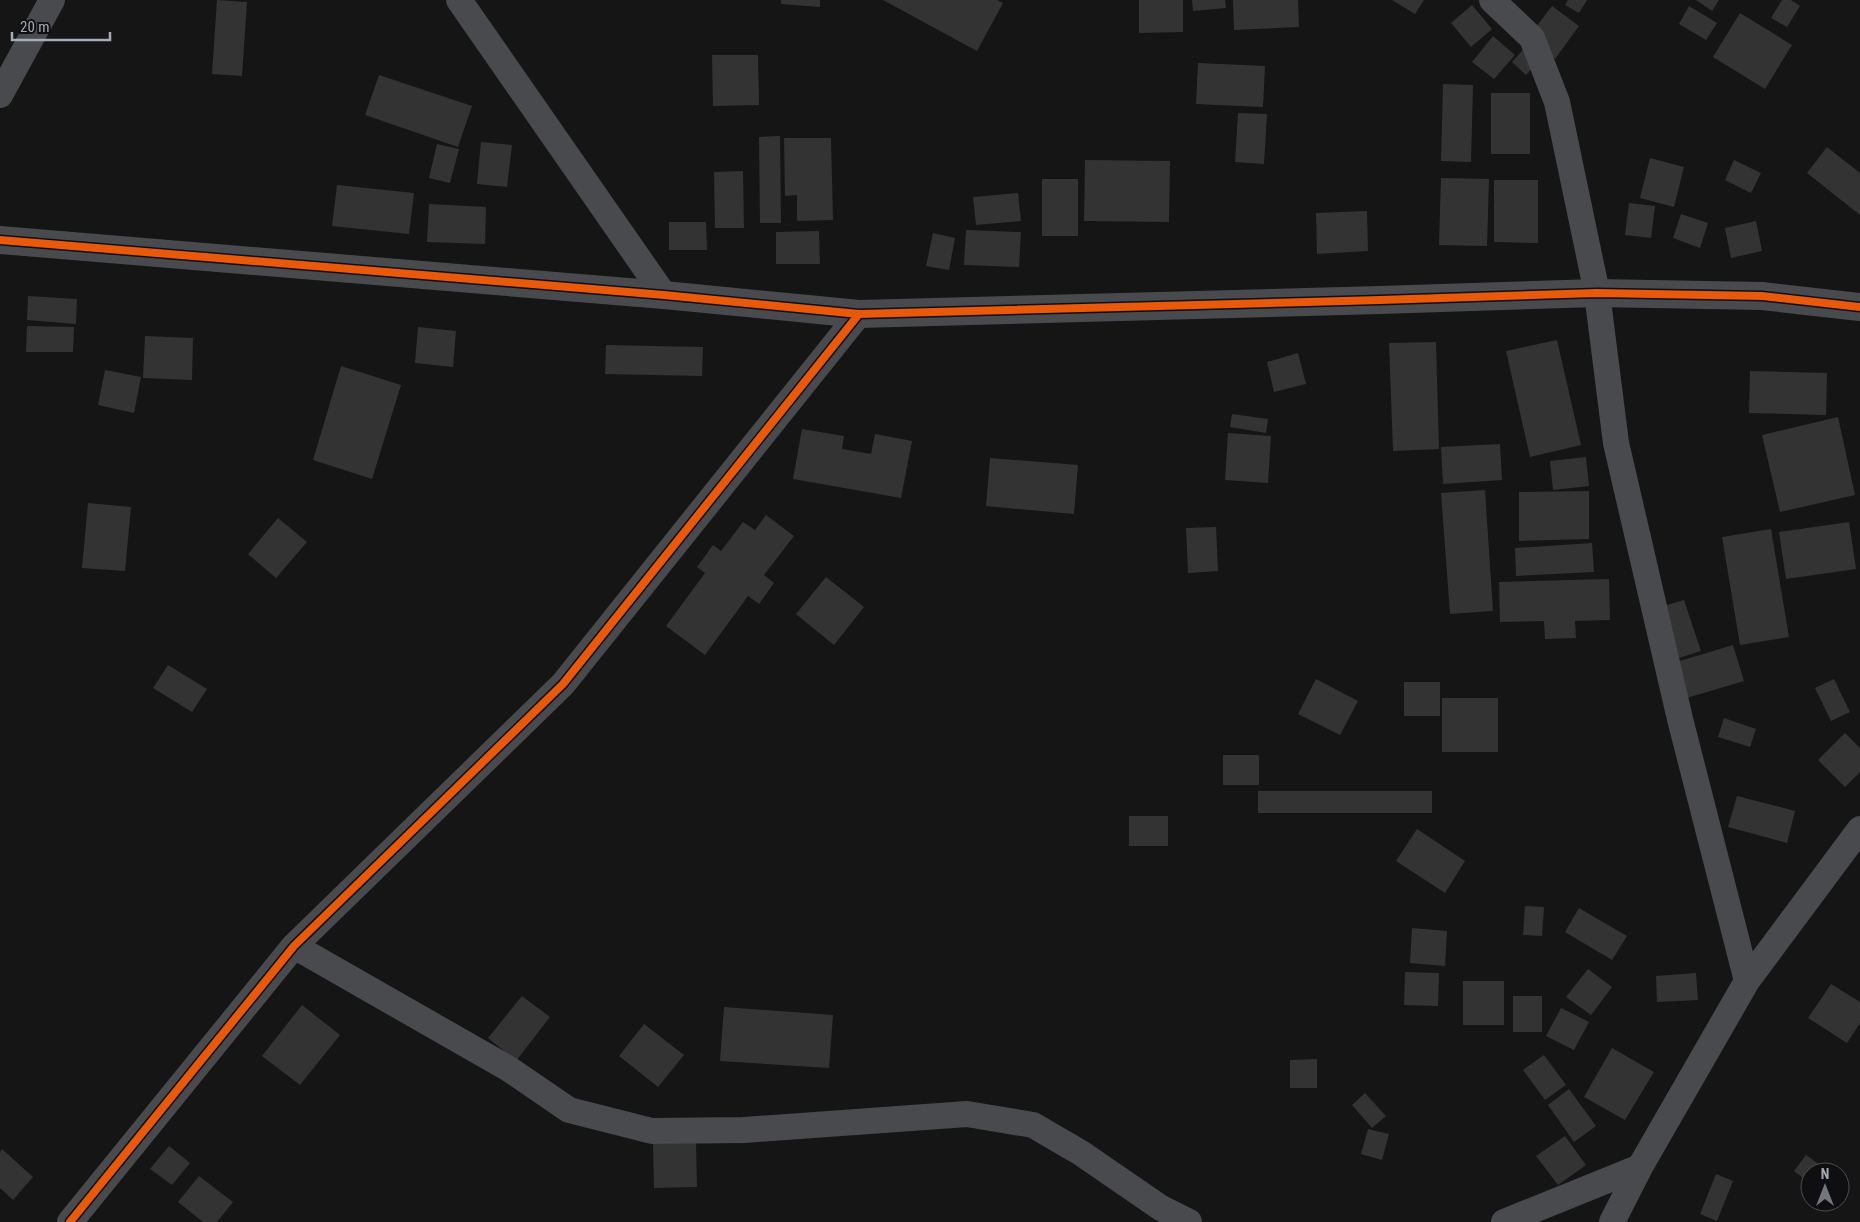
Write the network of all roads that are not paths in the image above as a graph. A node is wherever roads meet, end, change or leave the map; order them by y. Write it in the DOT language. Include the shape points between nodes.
graph roads {
  1 [pos="52,0"];
  2 [pos="459,0"];
  3 [pos="1492,0"];
  4 [pos="0,95"];
  5 [pos="0,240"];
  6 [pos="1597,293"];
  7 [pos="664,295"];
  8 [pos="1860,307"];
  9 [pos="860,314"];
  10 [pos="1860,830"];
  11 [pos="294,946"];
  12 [pos="1747,981"];
  13 [pos="1640,1167"];
  14 [pos="70,1222"];
  15 [pos="1189,1222"];
  16 [pos="1504,1222"];
  17 [pos="1612,1222"];
  1 -- 4 [label="street"];
  2 -- 7 [label="street"];
  3 -- 6 [label="street" via="1532,38 1556,102"];
  5 -- 7 [label="street"];
  6 -- 8 [label="street" via="1762,296"];
  6 -- 9 [label="street"];
  6 -- 12 [label="street" via="1616,443 1678,710"];
  7 -- 9 [label="street"];
  9 -- 11 [label="street" via="563,684"];
  10 -- 12 [label="street"];
  11 -- 14 [label="street"];
  11 -- 15 [label="street" via="509,1069 569,1110 652,1131 744,1130 967,1114 1032,1125 1081,1153 1160,1208"];
  12 -- 13 [label="street"];
  13 -- 16 [label="street"];
  13 -- 17 [label="street"];
}
